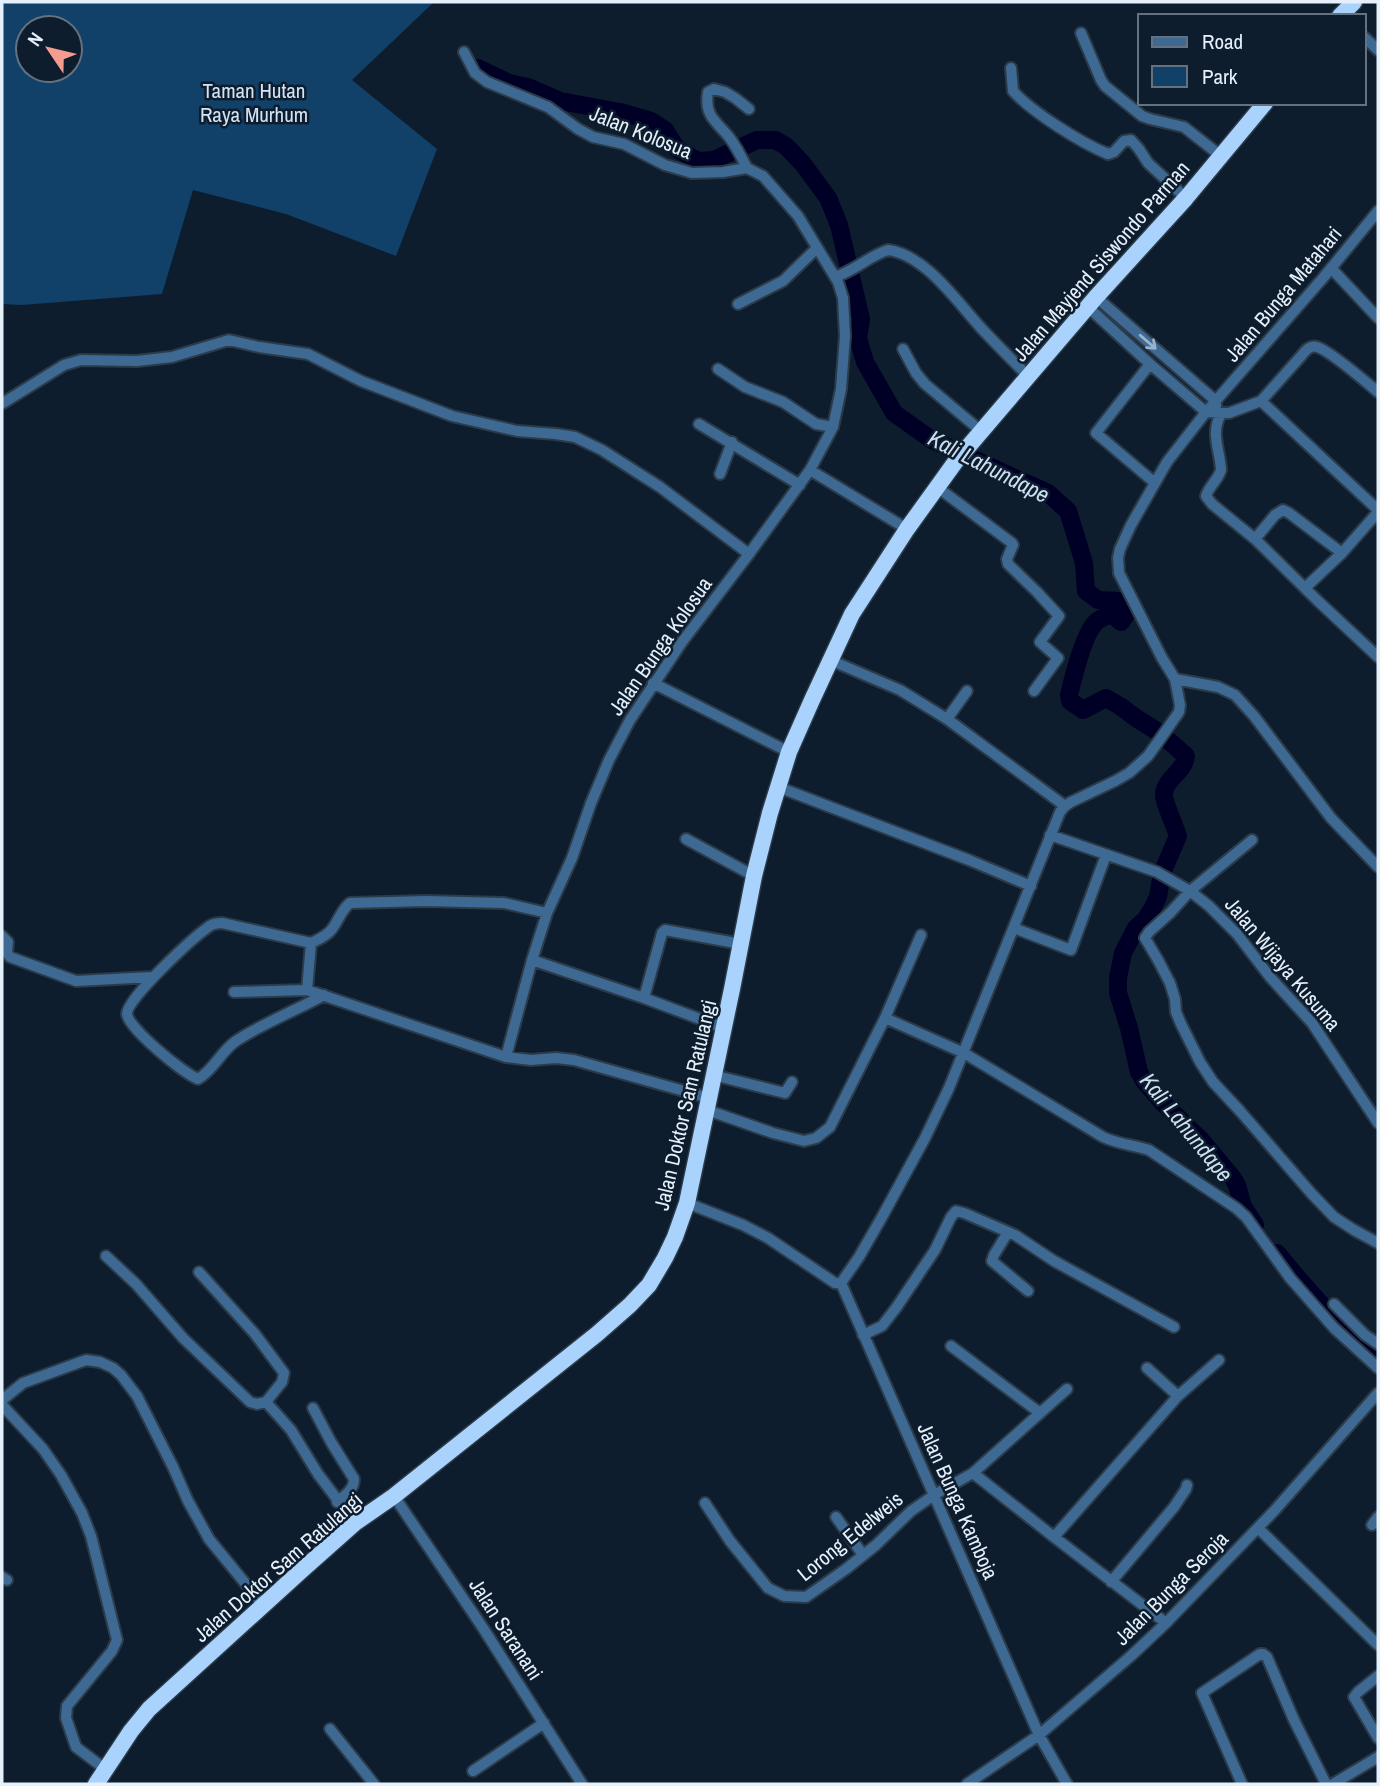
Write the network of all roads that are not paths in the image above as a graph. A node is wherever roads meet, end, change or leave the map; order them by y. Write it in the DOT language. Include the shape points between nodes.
graph roads {
  1 [pos="1081,33"];
  2 [pos="464,52"];
  3 [pos="1011,68"];
  4 [pos="1263,105"];
  5 [pos="750,109"];
  6 [pos="1221,156"];
  7 [pos="747,168"];
  8 [pos="1186,198"];
  9 [pos="1378,211"];
  10 [pos="817,247"];
  11 [pos="1331,268"];
  12 [pos="845,273"];
  13 [pos="1092,302"];
  14 [pos="738,304"];
  15 [pos="1378,318"];
  16 [pos="903,349"];
  17 [pos="1150,364"];
  18 [pos="718,369"];
  19 [pos="1028,376"];
  20 [pos="1378,392"];
  21 [pos="1261,401"];
  22 [pos="2,403"];
  23 [pos="1215,410"];
  24 [pos="699,424"];
  25 [pos="833,427"];
  26 [pos="981,431"];
  27 [pos="732,442"];
  28 [pos="968,446"];
  29 [pos="810,470"];
  30 [pos="720,474"];
  31 [pos="1156,483"];
  32 [pos="800,485"];
  33 [pos="937,487"];
  34 [pos="1378,511"];
  35 [pos="907,528"];
  36 [pos="1255,539"];
  37 [pos="1342,553"];
  38 [pos="749,554"];
  39 [pos="1306,587"];
  40 [pos="1378,656"];
  41 [pos="830,660"];
  42 [pos="1175,679"];
  43 [pos="653,683"];
  44 [pos="967,691"];
  45 [pos="1034,691"];
  46 [pos="947,719"];
  47 [pos="789,752"];
  48 [pos="778,787"];
  49 [pos="1065,806"];
  50 [pos="1050,835"];
  51 [pos="686,839"];
  52 [pos="1252,840"];
  53 [pos="1106,855"];
  54 [pos="1378,867"];
  55 [pos="754,876"];
  56 [pos="1031,886"];
  57 [pos="1191,891"];
  58 [pos="547,913"];
  59 [pos="1014,929"];
  60 [pos="921,935"];
  61 [pos="2,936"];
  62 [pos="311,943"];
  63 [pos="741,944"];
  64 [pos="532,960"];
  65 [pos="152,977"];
  66 [pos="307,990"];
  67 [pos="234,992"];
  68 [pos="324,995"];
  69 [pos="645,998"];
  70 [pos="885,1018"];
  71 [pos="724,1028"];
  72 [pos="964,1053"];
  73 [pos="506,1057"];
  74 [pos="713,1075"];
  75 [pos="792,1082"];
  76 [pos="708,1104"];
  77 [pos="1378,1123"];
  78 [pos="687,1203"];
  79 [pos="1008,1232"];
  80 [pos="1378,1243"];
  81 [pos="106,1256"];
  82 [pos="199,1272"];
  83 [pos="841,1283"];
  84 [pos="1028,1291"];
  85 [pos="1334,1304"];
  86 [pos="1174,1327"];
  87 [pos="863,1335"];
  88 [pos="1378,1344"];
  89 [pos="951,1346"];
  90 [pos="1219,1360"];
  91 [pos="1147,1368"];
  92 [pos="1378,1368"];
  93 [pos="1067,1389"];
  94 [pos="1378,1393"];
  95 [pos="1178,1396"];
  96 [pos="2,1402"];
  97 [pos="266,1402"];
  98 [pos="313,1408"];
  99 [pos="1040,1413"];
  100 [pos="973,1474"];
  101 [pos="1187,1485"];
  102 [pos="934,1495"];
  103 [pos="394,1496"];
  104 [pos="337,1502"];
  105 [pos="705,1503"];
  106 [pos="836,1517"];
  107 [pos="355,1523"];
  108 [pos="1258,1528"];
  109 [pos="1054,1537"];
  110 [pos="863,1555"];
  111 [pos="1111,1582"];
  112 [pos="263,1605"];
  113 [pos="1166,1623"];
  114 [pos="1378,1645"];
  115 [pos="1378,1676"];
  116 [pos="544,1723"];
  117 [pos="330,1729"];
  118 [pos="1039,1735"];
  119 [pos="1378,1738"];
  120 [pos="1378,1757"];
  121 [pos="105,1769"];
  122 [pos="473,1771"];
  123 [pos="96,1784"];
  124 [pos="374,1784"];
  125 [pos="582,1784"];
  126 [pos="967,1784"];
  127 [pos="1067,1784"];
  128 [pos="1242,1784"];
  129 [pos="1325,1784"];
  130 [pos="1333,1784"];
  1 -- 6 [label="street" via="1105,86 1142,116 1184,127"];
  2 -- 7 [label="street, Jalan Kolosua" via="475,73 487,82 548,107 593,137 624,144 692,173"];
  3 -- 8 [label="street" via="1013,91 1034,108 1108,154 1131,140"];
  4 -- 6 [label="highway, Jalan Mayjend Siswondo Parman"];
  5 -- 7 [label="street" via="725,92 708,92 708,113"];
  6 -- 8 [label="highway, Jalan Mayjend Siswondo Parman"];
  7 -- 10 [label="street, Jalan Bunga Kolosua" via="776,189"];
  8 -- 13 [label="highway, Jalan Mayjend Siswondo Parman"];
  9 -- 11 [label="street, Jalan Bunga Matahari"];
  10 -- 12 [label="street, Jalan Bunga Kolosua"];
  10 -- 14 [label="street" via="783,281"];
  11 -- 15 [label="street"];
  11 -- 23 [label="street, Jalan Bunga Matahari"];
  12 -- 19 [label="street" via="888,250 912,257"];
  12 -- 25 [label="street, Jalan Bunga Kolosua" via="841,390"];
  13 -- 17 [label="street"];
  13 -- 19 [label="highway, Jalan Mayjend Siswondo Parman"];
  13 -- 23 [label="street, one-way"];
  16 -- 26 [label="street" via="925,384"];
  17 -- 23 [label="street"];
  17 -- 31 [label="street" via="1096,433"];
  18 -- 25 [label="street" via="816,424"];
  19 -- 26 [label="highway, Jalan Mayjend Siswondo Parman"];
  20 -- 21 [label="street" via="1314,346"];
  21 -- 23 [label="street" via="1236,412"];
  21 -- 34 [label="street"];
  22 -- 38 [label="street" via="75,361 172,357 229,340 308,354 361,381 452,416 517,431 575,437 660,487"];
  23 -- 31 [label="street, Jalan Bunga Matahari" via="1167,462"];
  23 -- 36 [label="street" via="1221,470 1206,496"];
  24 -- 27 [label="street"];
  25 -- 29 [label="street, Jalan Bunga Kolosua"];
  26 -- 28 [label="highway, Jalan Mayjend Siswondo Parman"];
  27 -- 30 [label="street"];
  27 -- 32 [label="street"];
  28 -- 33 [label="highway, Jalan Doktor Sam Ratulangi"];
  29 -- 32 [label="street, Jalan Bunga Kolosua"];
  29 -- 35 [label="street"];
  31 -- 42 [label="street, Jalan Bunga Matahari" via="1123,542 1118,564"];
  32 -- 38 [label="street, Jalan Bunga Kolosua"];
  33 -- 35 [label="highway, Jalan Doktor Sam Ratulangi"];
  33 -- 45 [label="street" via="1012,543 1008,564 1059,617 1040,642 1058,658"];
  34 -- 37 [label="street"];
  35 -- 41 [label="highway, Jalan Doktor Sam Ratulangi" via="852,614"];
  36 -- 37 [label="street" via="1283,510"];
  36 -- 39 [label="street"];
  37 -- 39 [label="street"];
  38 -- 43 [label="street, Jalan Bunga Kolosua"];
  39 -- 40 [label="street"];
  41 -- 46 [label="street" via="900,690"];
  41 -- 47 [label="highway, Jalan Doktor Sam Ratulangi"];
  42 -- 49 [label="street, Jalan Bunga Matahari" via="1179,712 1148,756 1129,773"];
  42 -- 54 [label="street" via="1223,688 1235,695 1331,818"];
  43 -- 47 [label="street"];
  43 -- 58 [label="street, Jalan Bunga Kolosua" via="609,760"];
  44 -- 46 [label="street"];
  46 -- 49 [label="street"];
  47 -- 48 [label="highway, Jalan Doktor Sam Ratulangi"];
  48 -- 55 [label="highway, Jalan Doktor Sam Ratulangi"];
  48 -- 56 [label="street"];
  49 -- 50 [label="street"];
  50 -- 53 [label="street, Jalan Wijaya Kusuma"];
  50 -- 56 [label="street"];
  51 -- 55 [label="street"];
  52 -- 57 [label="street"];
  53 -- 57 [label="street, Jalan Wijaya Kusuma" via="1157,872"];
  53 -- 59 [label="street" via="1072,950"];
  55 -- 63 [label="highway, Jalan Doktor Sam Ratulangi"];
  56 -- 59 [label="street"];
  57 -- 77 [label="street, Jalan Wijaya Kusuma" via="1224,919 1312,1023"];
  57 -- 80 [label="street" via="1145,938 1170,983 1176,1012 1200,1062 1219,1090 1326,1209"];
  58 -- 62 [label="street" via="504,903 350,903 332,930"];
  58 -- 64 [label="street, Jalan Bunga Kolosua"];
  59 -- 72 [label="street"];
  60 -- 70 [label="street"];
  61 -- 65 [label="street" via="7,939 10,957 68,979"];
  62 -- 65 [label="street" via="216,923"];
  62 -- 66 [label="street"];
  63 -- 69 [label="street" via="665,930"];
  63 -- 71 [label="highway, Jalan Doktor Sam Ratulangi"];
  64 -- 69 [label="street"];
  64 -- 73 [label="street, Jalan Bunga Kolosua"];
  65 -- 68 [label="street" via="128,1007 128,1017 170,1061 198,1079 238,1040"];
  66 -- 67 [label="street"];
  66 -- 68 [label="street"];
  68 -- 73 [label="street"];
  69 -- 71 [label="street"];
  70 -- 72 [label="street"];
  70 -- 76 [label="street" via="830,1127 817,1138 783,1135"];
  71 -- 74 [label="highway, Jalan Doktor Sam Ratulangi"];
  72 -- 83 [label="street" via="925,1138"];
  72 -- 92 [label="street" via="1103,1137 1149,1150 1236,1208 1334,1328"];
  73 -- 76 [label="street" via="574,1060"];
  74 -- 75 [label="street" via="785,1093"];
  74 -- 76 [label="highway, Jalan Doktor Sam Ratulangi"];
  76 -- 78 [label="highway, Jalan Doktor Sam Ratulangi"];
  78 -- 83 [label="street" via="743,1225"];
  78 -- 103 [label="highway, Jalan Doktor Sam Ratulangi" via="665,1258 630,1305"];
  79 -- 84 [label="street" via="992,1261"];
  79 -- 86 [label="street"];
  79 -- 87 [label="street" via="955,1211 935,1251 896,1308 882,1326"];
  81 -- 97 [label="street" via="250,1402"];
  82 -- 97 [label="street" via="284,1373"];
  83 -- 87 [label="street, Jalan Bunga Kamboja"];
  85 -- 88 [label="street"];
  87 -- 102 [label="street, Jalan Bunga Kamboja"];
  89 -- 99 [label="street"];
  90 -- 95 [label="street"];
  91 -- 95 [label="street"];
  93 -- 99 [label="street, Lorong Edelweis"];
  94 -- 108 [label="street, Jalan Bunga Seroja"];
  95 -- 109 [label="street"];
  96 -- 112 [label="street" via="23,1383 86,1360 113,1368 137,1396 209,1539"];
  96 -- 121 [label="street" via="43,1448 91,1535 117,1640 67,1706 66,1715 76,1748"];
  97 -- 104 [label="street" via="291,1430"];
  98 -- 104 [label="street" via="354,1479 354,1486"];
  99 -- 100 [label="street, Lorong Edelweis"];
  100 -- 102 [label="street, Lorong Edelweis"];
  100 -- 109 [label="street"];
  101 -- 111 [label="street"];
  102 -- 110 [label="street, Lorong Edelweis"];
  102 -- 118 [label="street, Jalan Bunga Kamboja"];
  103 -- 107 [label="highway, Jalan Doktor Sam Ratulangi"];
  103 -- 116 [label="street, Jalan Saranani"];
  104 -- 107 [label="street"];
  105 -- 110 [label="street, Lorong Edelweis" via="763,1583 784,1597 811,1595"];
  106 -- 110 [label="street"];
  107 -- 112 [label="highway, Jalan Doktor Sam Ratulangi"];
  108 -- 113 [label="street, Jalan Bunga Seroja"];
  108 -- 114 [label="street"];
  109 -- 111 [label="street"];
  111 -- 113 [label="street"];
  112 -- 121 [label="highway, Jalan Doktor Sam Ratulangi" via="149,1709"];
  113 -- 118 [label="street, Jalan Bunga Seroja"];
  115 -- 119 [label="street" via="1354,1697"];
  116 -- 122 [label="street"];
  116 -- 125 [label="street, Jalan Saranani"];
  117 -- 124 [label="street"];
  118 -- 126 [label="street, Jalan Bunga Seroja"];
  118 -- 127 [label="street, Jalan Bunga Kamboja"];
  120 -- 130 [label="street"];
  121 -- 123 [label="highway, Jalan Doktor Sam Ratulangi"];
  128 -- 129 [label="street" via="1202,1693 1261,1654 1267,1657"];
}
